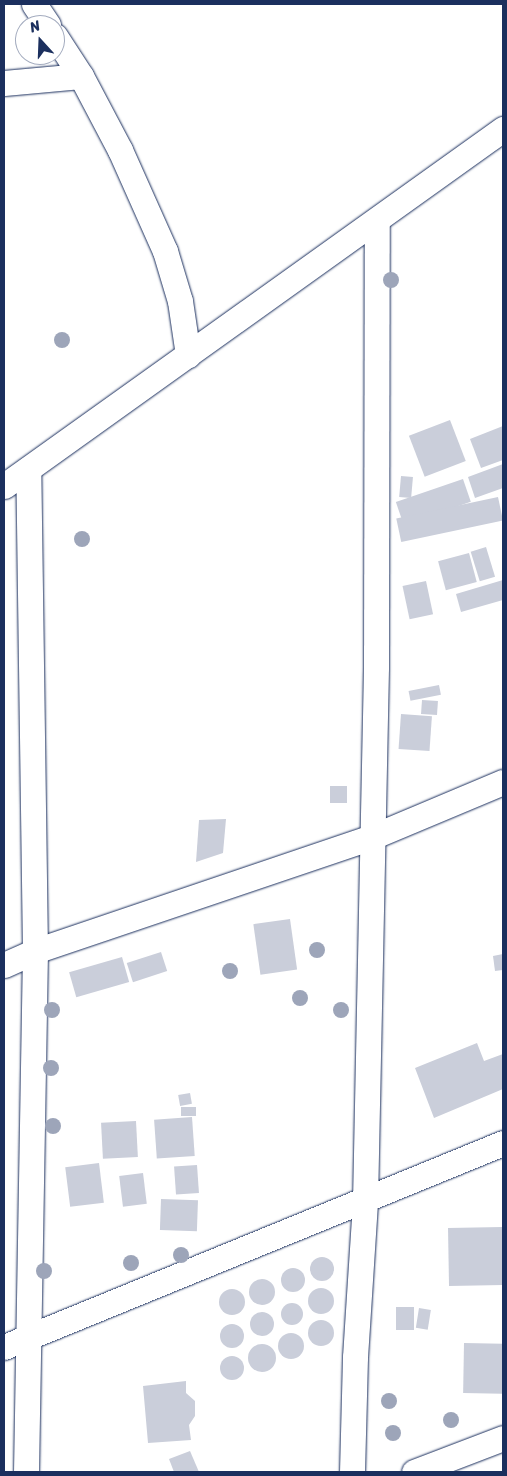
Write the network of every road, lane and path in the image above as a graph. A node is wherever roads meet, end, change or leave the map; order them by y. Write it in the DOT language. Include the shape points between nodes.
graph roads {
  1 [pos="34,4"];
  2 [pos="41,15"];
  3 [pos="65,51"];
  4 [pos="81,76"];
  5 [pos="4,83"];
  6 [pos="503,130"];
  7 [pos="377,221"];
  8 [pos="188,356"];
  9 [pos="28,469"];
  10 [pos="4,486"];
  11 [pos="503,782"];
  12 [pos="372,837"];
  13 [pos="35,951"];
  14 [pos="4,965"];
  15 [pos="503,1143"];
  16 [pos="365,1202"];
  17 [pos="27,1337"];
  18 [pos="4,1347"];
  19 [pos="503,1438"];
  20 [pos="26,1472"];
  21 [pos="352,1472"];
  22 [pos="414,1472"];
  1 -- 2 [label="street"];
  3 -- 4 [label="street"];
  4 -- 5 [label="street"];
  4 -- 8 [label="street" via="120,150 165,251 180,302"];
  6 -- 7 [label="street"];
  7 -- 8 [label="street"];
  7 -- 12 [label="street" via="376,667"];
  8 -- 9 [label="street"];
  9 -- 10 [label="street"];
  9 -- 13 [label="street"];
  11 -- 12 [label="street"];
  12 -- 13 [label="street"];
  12 -- 16 [label="street"];
  13 -- 14 [label="street"];
  13 -- 17 [label="street"];
  15 -- 16 [label="street"];
  16 -- 17 [label="street"];
  16 -- 21 [label="street" via="355,1357"];
  17 -- 18 [label="street"];
  17 -- 20 [label="street"];
  19 -- 22 [label="street"];
}
